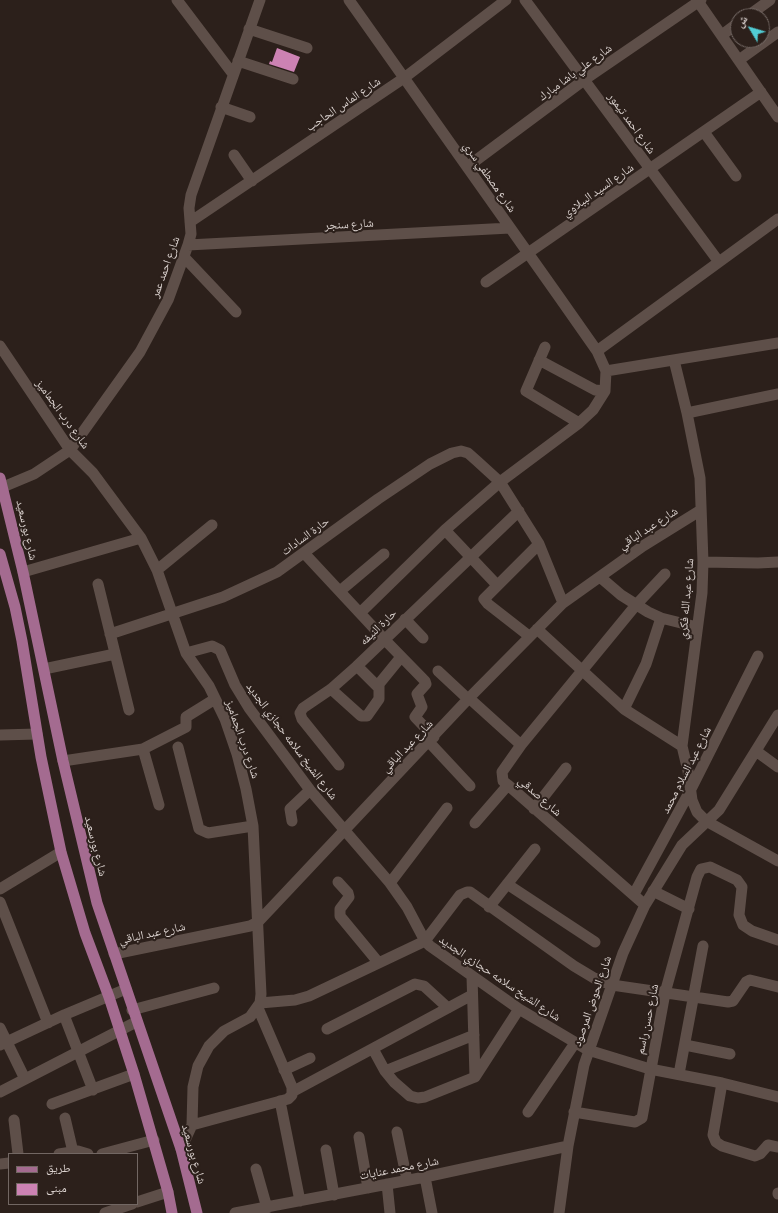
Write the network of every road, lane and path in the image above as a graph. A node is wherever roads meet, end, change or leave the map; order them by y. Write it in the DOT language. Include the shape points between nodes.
graph roads {
  1 [pos="177,0"];
  2 [pos="260,0"];
  3 [pos="349,0"];
  4 [pos="506,0"];
  5 [pos="525,0"];
  6 [pos="770,0"];
  7 [pos="699,1"];
  8 [pos="759,8"];
  9 [pos="730,29"];
  10 [pos="249,30"];
  11 [pos="778,32"];
  12 [pos="722,35"];
  13 [pos="307,48"];
  14 [pos="739,60"];
  15 [pos="238,61"];
  16 [pos="233,74"];
  17 [pos="404,78"];
  18 [pos="294,79"];
  19 [pos="584,80"];
  20 [pos="761,92"];
  21 [pos="221,107"];
  22 [pos="250,117"];
  23 [pos="778,117"];
  24 [pos="704,132"];
  25 [pos="234,155"];
  26 [pos="467,167"];
  27 [pos="650,169"];
  28 [pos="736,176"];
  29 [pos="252,181"];
  30 [pos="778,219"];
  31 [pos="190,222"];
  32 [pos="510,228"];
  33 [pos="188,245"];
  34 [pos="530,254"];
  35 [pos="184,257"];
  36 [pos="719,262"];
  37 [pos="486,282"];
  38 [pos="236,312"];
  39 [pos="778,343"];
  40 [pos="0,346"];
  41 [pos="545,347"];
  42 [pos="597,351"];
  43 [pos="539,360"];
  44 [pos="674,360"];
  45 [pos="606,371"];
  46 [pos="605,391"];
  47 [pos="778,394"];
  48 [pos="687,413"];
  49 [pos="579,423"];
  50 [pos="70,450"];
  51 [pos="2,482"];
  52 [pos="500,482"];
  53 [pos="701,510"];
  54 [pos="519,511"];
  55 [pos="212,525"];
  56 [pos="445,530"];
  57 [pos="141,538"];
  58 [pos="539,544"];
  59 [pos="304,553"];
  60 [pos="384,554"];
  61 [pos="470,558"];
  62 [pos="1,560"];
  63 [pos="703,562"];
  64 [pos="778,562"];
  65 [pos="157,570"];
  66 [pos="23,572"];
  67 [pos="665,574"];
  68 [pos="600,577"];
  69 [pos="98,584"];
  70 [pos="497,584"];
  71 [pos="340,591"];
  72 [pos="563,603"];
  73 [pos="636,605"];
  74 [pos="360,613"];
  75 [pos="174,614"];
  76 [pos="661,618"];
  77 [pos="405,619"];
  78 [pos="697,626"];
  79 [pos="533,633"];
  80 [pos="110,634"];
  81 [pos="422,638"];
  82 [pos="385,640"];
  83 [pos="115,654"];
  84 [pos="186,654"];
  85 [pos="758,656"];
  86 [pos="401,657"];
  87 [pos="357,666"];
  88 [pos="44,669"];
  89 [pos="438,671"];
  90 [pos="582,672"];
  91 [pos="378,687"];
  92 [pos="331,689"];
  93 [pos="215,699"];
  94 [pos="469,699"];
  95 [pos="624,709"];
  96 [pos="129,710"];
  97 [pos="778,715"];
  98 [pos="774,730"];
  99 [pos="0,734"];
  100 [pos="37,734"];
  101 [pos="431,740"];
  102 [pos="521,745"];
  103 [pos="682,746"];
  104 [pos="178,748"];
  105 [pos="143,749"];
  106 [pos="756,751"];
  107 [pos="63,761"];
  108 [pos="339,765"];
  109 [pos="778,767"];
  110 [pos="566,768"];
  111 [pos="470,786"];
  112 [pos="508,786"];
  113 [pos="310,790"];
  114 [pos="690,792"];
  115 [pos="159,804"];
  116 [pos="447,808"];
  117 [pos="534,809"];
  118 [pos="292,820"];
  119 [pos="706,821"];
  120 [pos="475,824"];
  121 [pos="253,826"];
  122 [pos="344,829"];
  123 [pos="535,849"];
  124 [pos="61,852"];
  125 [pos="778,861"];
  126 [pos="338,882"];
  127 [pos="390,882"];
  128 [pos="507,884"];
  129 [pos="0,889"];
  130 [pos="653,891"];
  131 [pos="634,894"];
  132 [pos="0,902"];
  133 [pos="645,905"];
  134 [pos="489,907"];
  135 [pos="689,909"];
  136 [pos="258,922"];
  137 [pos="425,940"];
  138 [pos="778,940"];
  139 [pos="595,942"];
  140 [pos="703,946"];
  141 [pos="114,954"];
  142 [pos="378,962"];
  143 [pos="472,976"];
  144 [pos="612,985"];
  145 [pos="778,987"];
  146 [pos="214,988"];
  147 [pos="126,989"];
  148 [pos="665,993"];
  149 [pos="472,995"];
  150 [pos="109,997"];
  151 [pos="692,998"];
  152 [pos="259,1006"];
  153 [pos="448,1008"];
  154 [pos="519,1009"];
  155 [pos="132,1010"];
  156 [pos="64,1015"];
  157 [pos="136,1022"];
  158 [pos="48,1023"];
  159 [pos="0,1028"];
  160 [pos="327,1029"];
  161 [pos="120,1030"];
  162 [pos="474,1035"];
  163 [pos="575,1042"];
  164 [pos="4,1043"];
  165 [pos="685,1044"];
  166 [pos="373,1049"];
  167 [pos="588,1050"];
  168 [pos="79,1052"];
  169 [pos="730,1054"];
  170 [pos="310,1058"];
  171 [pos="650,1068"];
  172 [pos="284,1070"];
  173 [pos="385,1071"];
  174 [pos="134,1074"];
  175 [pos="679,1074"];
  176 [pos="475,1077"];
  177 [pos="25,1079"];
  178 [pos="722,1082"];
  179 [pos="93,1090"];
  180 [pos="0,1092"];
  181 [pos="292,1092"];
  182 [pos="778,1097"];
  183 [pos="280,1101"];
  184 [pos="52,1104"];
  185 [pos="528,1112"];
  186 [pos="574,1112"];
  187 [pos="65,1118"];
  188 [pos="14,1120"];
  189 [pos="192,1125"];
  190 [pos="397,1132"];
  191 [pos="359,1137"];
  192 [pos="154,1140"];
  193 [pos="568,1146"];
  194 [pos="778,1147"];
  195 [pos="181,1149"];
  196 [pos="326,1150"];
  197 [pos="73,1152"];
  198 [pos="18,1153"];
  199 [pos="66,1153"];
  200 [pos="85,1153"];
  201 [pos="106,1153"];
  202 [pos="256,1169"];
  203 [pos="425,1177"];
  204 [pos="407,1180"];
  205 [pos="386,1184"];
  206 [pos="368,1188"];
  207 [pos="168,1192"];
  208 [pos="334,1195"];
  209 [pos="300,1201"];
  210 [pos="138,1202"];
  211 [pos="129,1205"];
  212 [pos="267,1208"];
  213 [pos="104,1213"];
  214 [pos="172,1213"];
  215 [pos="197,1213"];
  216 [pos="235,1213"];
  217 [pos="390,1213"];
  218 [pos="432,1213"];
  219 [pos="559,1213"];
  1 -- 16 [label="street"];
  2 -- 10 [label="street, شارع احمد عمر"];
  3 -- 17 [label="street, شارع مصطفي سري"];
  4 -- 17 [label="street, شارع الماس الحاجب"];
  5 -- 19 [label="street, شارع احمد تيمور"];
  6 -- 8 [label="street"];
  7 -- 12 [label="street"];
  7 -- 19 [label="street, شارع علي باشا مبارك"];
  9 -- 12 [label="street"];
  10 -- 13 [label="street"];
  10 -- 15 [label="street, شارع احمد عمر"];
  11 -- 14 [label="street"];
  12 -- 14 [label="street"];
  14 -- 20 [label="street"];
  15 -- 16 [label="street, شارع احمد عمر"];
  15 -- 18 [label="street"];
  16 -- 21 [label="street, شارع احمد عمر"];
  17 -- 26 [label="street, شارع مصطفي سري"];
  17 -- 29 [label="street, شارع الماس الحاجب"];
  19 -- 26 [label="street, شارع علي باشا مبارك"];
  19 -- 27 [label="street, شارع احمد تيمور"];
  20 -- 23 [label="street"];
  20 -- 24 [label="street, شارع السيد الببلاوي"];
  21 -- 22 [label="street"];
  21 -- 31 [label="street, شارع احمد عمر" via="191,195"];
  24 -- 27 [label="street, شارع السيد الببلاوي"];
  24 -- 28 [label="street"];
  25 -- 29 [label="street"];
  26 -- 32 [label="street, شارع مصطفي سري"];
  27 -- 34 [label="street, شارع السيد الببلاوي"];
  27 -- 36 [label="street, شارع احمد تيمور"];
  29 -- 31 [label="street, شارع الماس الحاجب"];
  30 -- 36 [label="street"];
  31 -- 33 [label="street, شارع احمد عمر"];
  32 -- 33 [label="street, شارع سنجر"];
  32 -- 34 [label="street, شارع مصطفي سري"];
  33 -- 35 [label="street, شارع احمد عمر"];
  34 -- 37 [label="street, شارع السيد الببلاوي"];
  34 -- 42 [label="street, شارع مصطفي سري"];
  35 -- 38 [label="street"];
  35 -- 50 [label="street, شارع احمد عمر" via="168,300 140,352"];
  36 -- 42 [label="street"];
  39 -- 44 [label="street"];
  40 -- 50 [label="street, شارع درب الجماميز"];
  41 -- 43 [label="street"];
  42 -- 45 [label="street, شارع مصطفي سري"];
  43 -- 46 [label="street" via="595,390"];
  43 -- 49 [label="street" via="526,392"];
  44 -- 45 [label="street"];
  44 -- 48 [label="street, شارع عبد الله فكري"];
  45 -- 46 [label="street"];
  46 -- 49 [label="street" via="593,410"];
  47 -- 48 [label="street"];
  48 -- 53 [label="street, شارع عبد الله فكري" via="700,478"];
  49 -- 52 [label="street"];
  50 -- 51 [label="street, شارع احمد عمر" via="34,474"];
  50 -- 57 [label="street, شارع درب الجماميز" via="93,473"];
  51 -- 66 [label="main road, شارع بورسعيد"];
  52 -- 54 [label="street, حارة السادات"];
  52 -- 56 [label="street"];
  52 -- 59 [label="street, حارة السادات" via="468,453 456,452 441,458 378,498"];
  53 -- 63 [label="street, شارع عبد الله فكري"];
  53 -- 68 [label="street, شارع عبد الباقي" via="643,546"];
  54 -- 58 [label="street, حارة السادات"];
  54 -- 61 [label="street, حارة النيفه"];
  55 -- 65 [label="street"];
  56 -- 61 [label="street"];
  56 -- 74 [label="street"];
  57 -- 65 [label="street, شارع درب الجماميز"];
  57 -- 66 [label="street"];
  58 -- 70 [label="street"];
  58 -- 72 [label="street, حارة السادات"];
  59 -- 71 [label="street"];
  59 -- 75 [label="street, حارة السادات" via="277,572 223,597"];
  60 -- 71 [label="street"];
  61 -- 70 [label="street"];
  61 -- 77 [label="street, حارة النيفه"];
  62 -- 66 [label="main road"];
  62 -- 100 [label="main road" via="22,641"];
  63 -- 64 [label="street"];
  63 -- 78 [label="street, شارع عبد الله فكري"];
  65 -- 75 [label="street, شارع درب الجماميز"];
  66 -- 88 [label="main road, شارع بورسعيد"];
  67 -- 73 [label="street, شارع صدقي"];
  68 -- 72 [label="street, شارع عبد الباقي"];
  68 -- 73 [label="street"];
  69 -- 80 [label="street"];
  70 -- 79 [label="street" via="486,596 485,602"];
  71 -- 74 [label="street"];
  72 -- 79 [label="street, شارع عبد الباقي"];
  73 -- 76 [label="street"];
  73 -- 90 [label="street, شارع صدقي"];
  74 -- 82 [label="street"];
  75 -- 80 [label="street, حارة السادات"];
  75 -- 84 [label="street, شارع درب الجماميز"];
  76 -- 78 [label="street"];
  76 -- 95 [label="street" via="646,664"];
  77 -- 81 [label="street"];
  77 -- 82 [label="street, حارة النيفه"];
  78 -- 103 [label="street, شارع عبد الله فكري"];
  79 -- 90 [label="street"];
  79 -- 94 [label="street, شارع عبد الباقي"];
  80 -- 83 [label="street"];
  82 -- 86 [label="street"];
  82 -- 87 [label="street, حارة النيفه"];
  83 -- 88 [label="street"];
  83 -- 96 [label="street"];
  84 -- 93 [label="street, شارع درب الجماميز"];
  84 -- 113 [label="street, شارع الشيخ سلامه حجازي الجديد" via="212,646 220,650 235,685 249,708"];
  85 -- 114 [label="street, شارع عبد السلام محمد"];
  86 -- 91 [label="street"];
  86 -- 101 [label="street" via="426,681 417,694 422,707 415,717"];
  87 -- 91 [label="street"];
  87 -- 92 [label="street, حارة النيفه"];
  88 -- 107 [label="main road, شارع بورسعيد"];
  89 -- 94 [label="street"];
  90 -- 95 [label="street"];
  90 -- 102 [label="street, شارع صدقي"];
  91 -- 92 [label="street" via="379,699 365,716 361,716"];
  92 -- 108 [label="street, حارة النيفه" via="303,708 301,717"];
  93 -- 105 [label="street" via="185,718 186,727"];
  93 -- 121 [label="street, شارع درب الجماميز" via="237,754"];
  94 -- 101 [label="street, شارع عبد الباقي"];
  94 -- 102 [label="street"];
  95 -- 103 [label="street"];
  97 -- 98 [label="street, شارع الحوض المرصود"];
  98 -- 106 [label="street, شارع الحوض المرصود"];
  99 -- 100 [label="street"];
  100 -- 124 [label="main road"];
  101 -- 111 [label="street"];
  101 -- 122 [label="street, شارع عبد الباقي"];
  102 -- 112 [label="street, شارع صدقي" via="502,772 503,780"];
  103 -- 114 [label="street"];
  104 -- 121 [label="street" via="199,829 208,833"];
  105 -- 107 [label="street"];
  105 -- 115 [label="street"];
  106 -- 109 [label="street"];
  106 -- 119 [label="street, شارع الحوض المرصود" via="719,810"];
  107 -- 141 [label="main road, شارع بورسعيد" via="97,903"];
  110 -- 117 [label="street"];
  112 -- 117 [label="street, شارع صدقي"];
  112 -- 120 [label="street"];
  113 -- 118 [label="street" via="290,809"];
  113 -- 122 [label="street, شارع الشيخ سلامه حجازي الجديد"];
  114 -- 119 [label="street" via="697,812"];
  114 -- 131 [label="street, شارع عبد السلام محمد"];
  116 -- 127 [label="street"];
  117 -- 131 [label="street, شارع صدقي"];
  119 -- 125 [label="street"];
  119 -- 130 [label="street, شارع الحوض المرصود" via="682,845"];
  121 -- 136 [label="street, شارع درب الجماميز"];
  122 -- 127 [label="street, شارع الشيخ سلامه حجازي الجديد"];
  122 -- 136 [label="street, شارع عبد الباقي"];
  123 -- 128 [label="street"];
  124 -- 129 [label="street"];
  124 -- 150 [label="main road" via="85,933"];
  126 -- 142 [label="street" via="349,896 340,910 340,916"];
  127 -- 137 [label="street, شارع الشيخ سلامه حجازي الجديد"];
  128 -- 134 [label="street"];
  128 -- 139 [label="street"];
  130 -- 133 [label="street, شارع الحوض المرصود"];
  130 -- 135 [label="street"];
  131 -- 133 [label="street, شارع صدقي"];
  132 -- 158 [label="street"];
  133 -- 144 [label="street, شارع الحوض المرصود" via="623,952"];
  134 -- 137 [label="street" via="467,892 460,896"];
  134 -- 144 [label="street" via="574,966"];
  135 -- 138 [label="street, شارع حسن راسم" via="698,872 710,867 740,883 742,892 738,915 743,925"];
  135 -- 148 [label="street, شارع حسن راسم"];
  136 -- 141 [label="street, شارع عبد الباقي" via="250,926"];
  136 -- 152 [label="street, شارع درب الجماميز"];
  137 -- 142 [label="street"];
  137 -- 143 [label="street, شارع الشيخ سلامه حجازي الجديد"];
  140 -- 151 [label="street"];
  141 -- 147 [label="main road, شارع بورسعيد"];
  142 -- 152 [label="street" via="309,996"];
  143 -- 149 [label="street"];
  143 -- 154 [label="street, شارع الشيخ سلامه حجازي الجديد"];
  144 -- 148 [label="street"];
  144 -- 167 [label="street, شارع الحوض المرصود"];
  145 -- 151 [label="street" via="750,980 728,1002"];
  146 -- 155 [label="street"];
  147 -- 150 [label="street"];
  147 -- 155 [label="main road, شارع بورسعيد"];
  148 -- 151 [label="street"];
  148 -- 171 [label="street, شارع حسن راسم"];
  149 -- 153 [label="street"];
  149 -- 162 [label="street"];
  150 -- 156 [label="street"];
  150 -- 161 [label="main road"];
  151 -- 165 [label="street"];
  152 -- 172 [label="street"];
  152 -- 189 [label="street" via="250,1017 224,1031 209,1046 198,1066 193,1087"];
  153 -- 160 [label="street" via="424,986 415,984"];
  153 -- 166 [label="street"];
  154 -- 163 [label="street, شارع الشيخ سلامه حجازي الجديد"];
  154 -- 176 [label="street"];
  155 -- 157 [label="main road, شارع بورسعيد"];
  156 -- 158 [label="street"];
  156 -- 168 [label="street"];
  157 -- 161 [label="street"];
  157 -- 195 [label="main road, شارع بورسعيد"];
  158 -- 164 [label="street"];
  159 -- 164 [label="street"];
  161 -- 168 [label="street"];
  161 -- 174 [label="main road"];
  162 -- 173 [label="street"];
  162 -- 176 [label="street"];
  163 -- 167 [label="street, شارع الشيخ سلامه حجازي الجديد"];
  163 -- 185 [label="street"];
  164 -- 177 [label="street"];
  165 -- 169 [label="street"];
  165 -- 175 [label="street"];
  166 -- 173 [label="street"];
  166 -- 181 [label="street"];
  167 -- 171 [label="street, شارع الشيخ سلامه حجازي الجديد"];
  167 -- 186 [label="street, شارع الحوض المرصود"];
  168 -- 177 [label="street"];
  168 -- 179 [label="street"];
  170 -- 172 [label="street"];
  171 -- 175 [label="street, شارع الشيخ سلامه حجازي الجديد"];
  171 -- 186 [label="street, شارع حسن راسم" via="642,1118 638,1122"];
  172 -- 181 [label="street"];
  173 -- 176 [label="street" via="410,1096 418,1098"];
  174 -- 179 [label="street"];
  174 -- 192 [label="main road"];
  175 -- 178 [label="street, شارع الشيخ سلامه حجازي الجديد"];
  177 -- 180 [label="street"];
  178 -- 182 [label="street, شارع الشيخ سلامه حجازي الجديد"];
  178 -- 194 [label="street" via="714,1139 722,1146 755,1156 768,1145"];
  179 -- 184 [label="street"];
  181 -- 183 [label="street" via="288,1099"];
  183 -- 189 [label="street"];
  183 -- 209 [label="street"];
  186 -- 193 [label="street, شارع الحوض المرصود"];
  187 -- 197 [label="street"];
  188 -- 198 [label="street"];
  189 -- 195 [label="street"];
  190 -- 204 [label="street"];
  191 -- 206 [label="street"];
  192 -- 201 [label="street"];
  192 -- 207 [label="main road"];
  193 -- 203 [label="street, شارع محمد عنايات"];
  193 -- 219 [label="street, شارع الحوض المرصود"];
  195 -- 215 [label="main road, شارع بورسعيد"];
  196 -- 208 [label="street"];
  197 -- 199 [label="street"];
  197 -- 200 [label="street"];
  202 -- 212 [label="street"];
  203 -- 204 [label="street, شارع محمد عنايات"];
  203 -- 218 [label="street"];
  204 -- 205 [label="street, شارع محمد عنايات"];
  205 -- 206 [label="street, شارع محمد عنايات"];
  205 -- 217 [label="street"];
  206 -- 208 [label="street, شارع محمد عنايات"];
  207 -- 210 [label="street"];
  207 -- 214 [label="main road"];
  208 -- 209 [label="street, شارع محمد عنايات"];
  209 -- 212 [label="street, شارع محمد عنايات"];
  211 -- 213 [label="street"];
  212 -- 216 [label="street, شارع محمد عنايات"];
}
